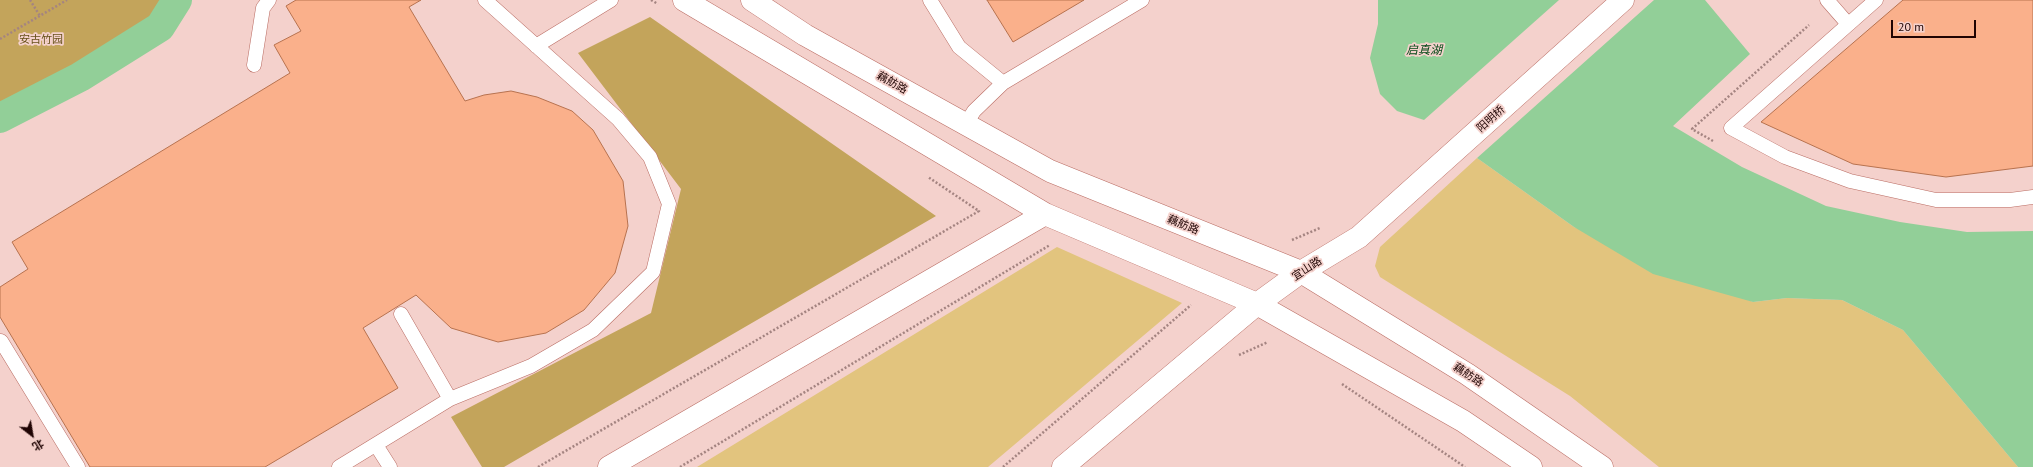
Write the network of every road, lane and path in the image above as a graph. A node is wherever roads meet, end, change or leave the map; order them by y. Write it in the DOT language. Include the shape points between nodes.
graph roads {
  1 [pos="30,0"];
  2 [pos="67,0"];
  3 [pos="269,0"];
  4 [pos="485,0"];
  5 [pos="611,0"];
  6 [pos="684,0"];
  7 [pos="930,0"];
  8 [pos="1142,0"];
  9 [pos="1623,0"];
  10 [pos="1827,0"];
  11 [pos="1876,0"];
  12 [pos="760,2"];
  13 [pos="40,16"];
  14 [pos="1848,24"];
  15 [pos="0,39"];
  16 [pos="536,46"];
  17 [pos="254,65"];
  18 [pos="1004,83"];
  19 [pos="966,124"];
  20 [pos="2033,197"];
  21 [pos="979,211"];
  22 [pos="1045,214"];
  23 [pos="1323,226"];
  24 [pos="1359,238"];
  25 [pos="1287,242"];
  26 [pos="1051,244"];
  27 [pos="1301,272"];
  28 [pos="1196,300"];
  29 [pos="1257,304"];
  30 [pos="400,314"];
  31 [pos="1,341"];
  32 [pos="1274,345"];
  33 [pos="1233,359"];
  34 [pos="1335,380"];
  35 [pos="450,399"];
  36 [pos="376,445"];
  37 [pos="78,467"];
  38 [pos="340,467"];
  39 [pos="390,467"];
  40 [pos="538,467"];
  41 [pos="608,467"];
  42 [pos="680,467"];
  43 [pos="1003,467"];
  44 [pos="1063,467"];
  45 [pos="1465,467"];
  46 [pos="1531,467"];
  47 [pos="1602,467"];
  1 -- 13 [label="path"];
  2 -- 13 [label="path"];
  3 -- 17 [label="lane" via="263,8"];
  4 -- 16 [label="lane"];
  5 -- 16 [label="lane"];
  6 -- 22 [label="street"];
  7 -- 18 [label="lane" via="959,47"];
  8 -- 18 [label="lane"];
  9 -- 24 [label="street, 阳明桥"];
  10 -- 14 [label="lane"];
  11 -- 14 [label="lane"];
  12 -- 19 [label="street, 藕舫路" via="805,34"];
  13 -- 15 [label="path"];
  14 -- 20 [label="lane" via="1731,128 1785,157 1850,181 1936,200 2010,200"];
  16 -- 35 [label="lane" via="618,118 650,157 669,204 653,272 593,330 531,366"];
  18 -- 19 [label="lane" via="974,111"];
  19 -- 27 [label="street, 藕舫路" via="1050,171"];
  21 -- 40 [label="path"];
  22 -- 29 [label="street"];
  22 -- 41 [label="street"];
  23 -- 25 [label="path"];
  24 -- 27 [label="street, 宜山路"];
  26 -- 42 [label="path"];
  27 -- 29 [label="street, 宜山路"];
  27 -- 47 [label="street, 藕舫路" via="1467,374"];
  28 -- 43 [label="path"];
  29 -- 44 [label="street, 宜山路"];
  29 -- 46 [label="street" via="1463,421"];
  30 -- 35 [label="lane"];
  31 -- 37 [label="lane"];
  32 -- 33 [label="path" via="1267,341"];
  34 -- 45 [label="path"];
  35 -- 36 [label="lane"];
  36 -- 38 [label="lane"];
  36 -- 39 [label="lane"];
}
